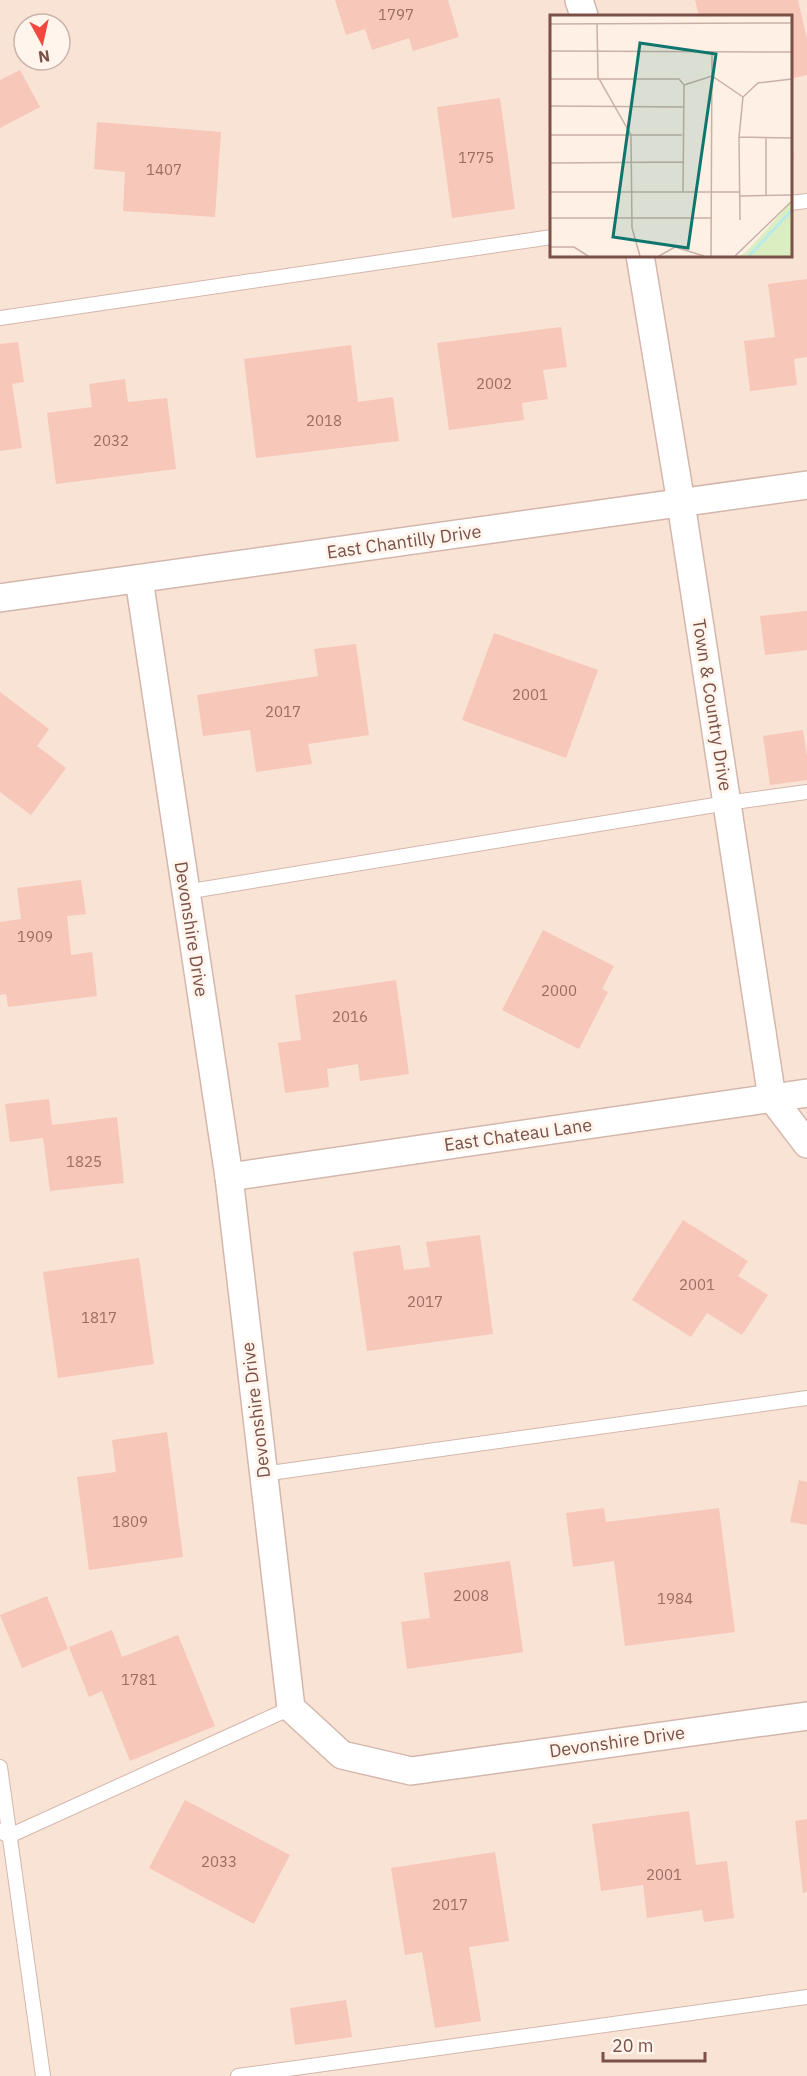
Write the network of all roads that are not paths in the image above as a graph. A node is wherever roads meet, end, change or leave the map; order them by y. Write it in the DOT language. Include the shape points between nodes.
graph roads {
  1 [pos="579,0"];
  2 [pos="584,15"];
  3 [pos="807,201"];
  4 [pos="792,203"];
  5 [pos="550,237"];
  6 [pos="640,256"];
  7 [pos="0,318"];
  8 [pos="807,485"];
  9 [pos="681,503"];
  10 [pos="139,579"];
  11 [pos="0,598"];
  12 [pos="807,792"];
  13 [pos="727,802"];
  14 [pos="185,892"];
  15 [pos="807,1093"];
  16 [pos="772,1098"];
  17 [pos="807,1144"];
  18 [pos="229,1177"];
  19 [pos="807,1398"];
  20 [pos="263,1474"];
  21 [pos="291,1708"];
  22 [pos="807,1716"];
  23 [pos="0,1767"];
  24 [pos="5,1834"];
  25 [pos="807,1997"];
  26 [pos="43,2076"];
  27 [pos="238,2076"];
  1 -- 2 [label="street"];
  3 -- 4 [label="lane"];
  5 -- 7 [label="lane"];
  6 -- 9 [label="street, Town & Country Drive"];
  8 -- 9 [label="street, East Chantilly Drive"];
  9 -- 10 [label="street, East Chantilly Drive"];
  9 -- 13 [label="street, Town & Country Drive"];
  10 -- 11 [label="street, East Chantilly Drive"];
  10 -- 14 [label="street, Devonshire Drive"];
  12 -- 13 [label="lane"];
  13 -- 14 [label="lane"];
  13 -- 16 [label="street, Town & Country Drive"];
  14 -- 18 [label="street, Devonshire Drive"];
  15 -- 16 [label="street, East Chateau Lane"];
  16 -- 17 [label="street, Town & Country Drive"];
  16 -- 18 [label="street, East Chateau Lane"];
  18 -- 20 [label="street, Devonshire Drive"];
  19 -- 20 [label="lane"];
  20 -- 21 [label="street, Devonshire Drive"];
  21 -- 22 [label="street, Devonshire Drive" via="342,1755 411,1771"];
  21 -- 24 [label="lane"];
  23 -- 24 [label="lane"];
  24 -- 26 [label="lane"];
  25 -- 27 [label="lane"];
}
